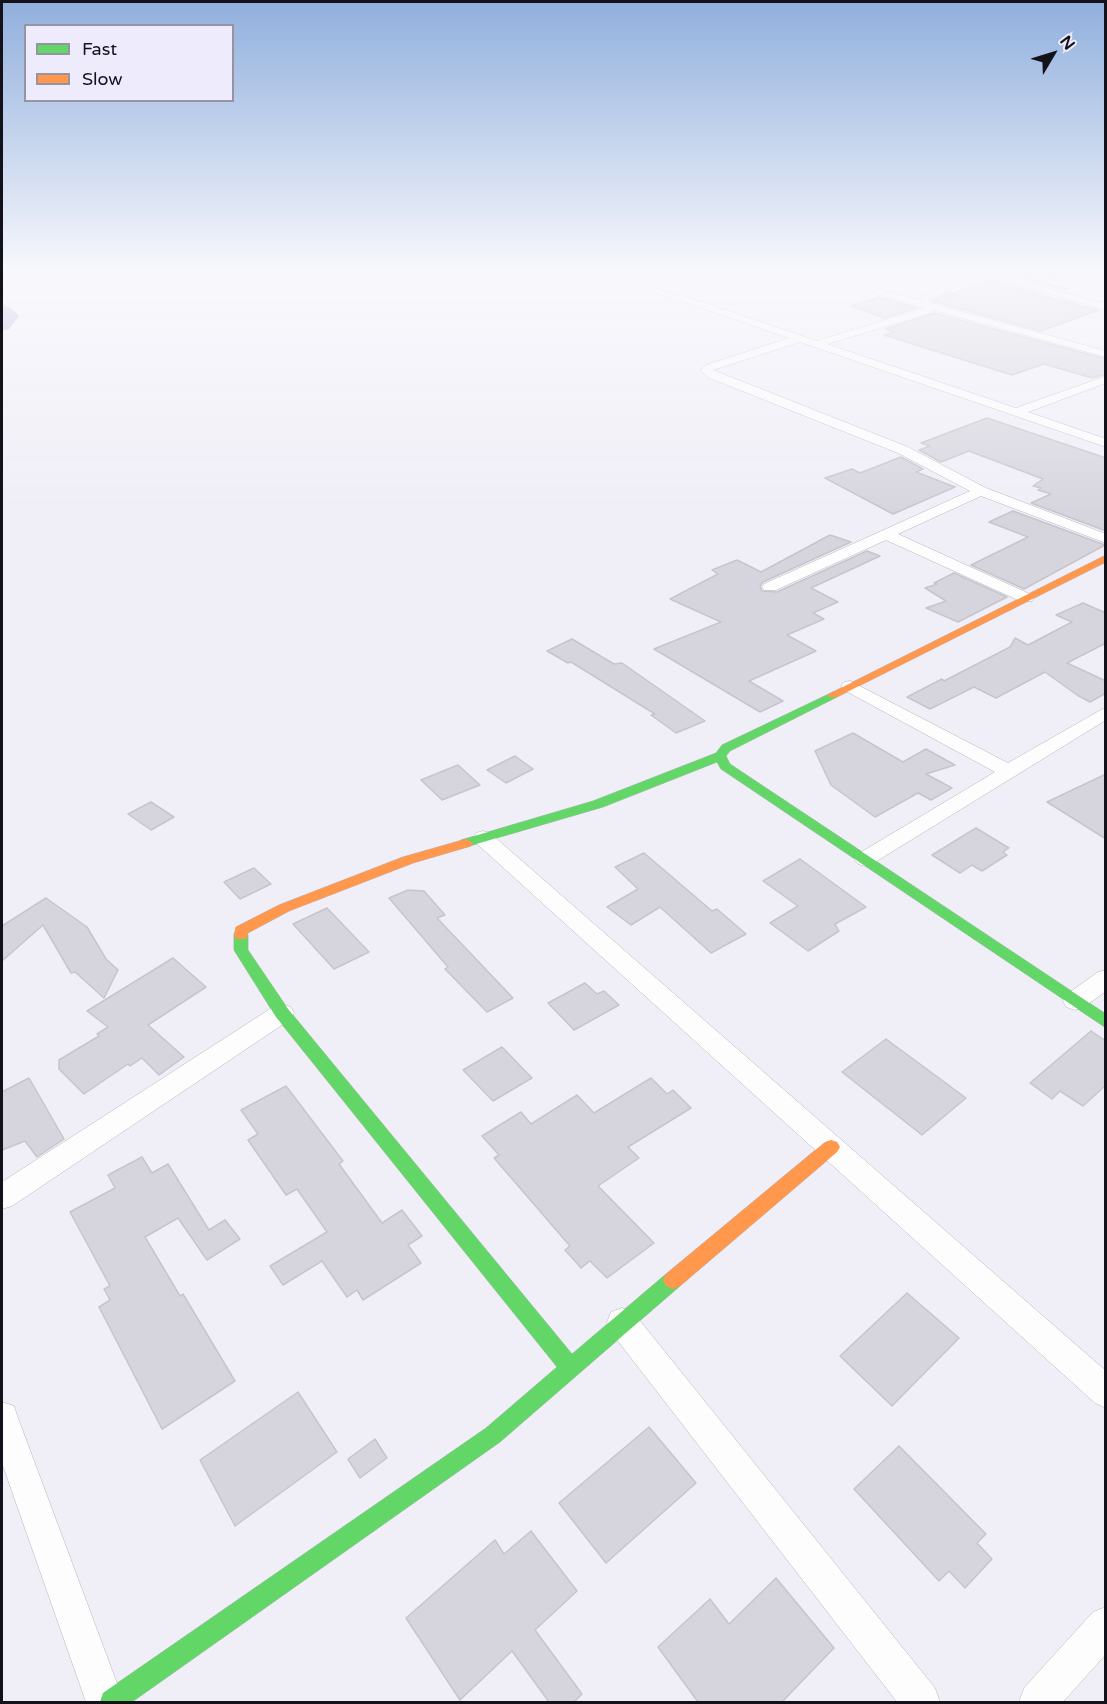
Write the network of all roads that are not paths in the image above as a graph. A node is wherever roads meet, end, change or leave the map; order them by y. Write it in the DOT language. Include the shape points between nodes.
graph roads {
  1 [pos="752,354"];
  2 [pos="846,354"];
  3 [pos="1106,379"];
  4 [pos="1017,412"];
  5 [pos="1106,443"];
  6 [pos="981,491"];
  7 [pos="888,535"];
  8 [pos="1106,539"];
  9 [pos="1106,558"];
  10 [pos="770,587"];
  11 [pos="1026,598"];
  12 [pos="850,686"];
  13 [pos="1106,712"];
  14 [pos="720,756"];
  15 [pos="1008,771"];
  16 [pos="483,838"];
  17 [pos="865,859"];
  18 [pos="1106,978"];
  19 [pos="1075,1001"];
  20 [pos="282,1013"];
  21 [pos="1106,1022"];
  22 [pos="831,1147"];
  23 [pos="2,1197"];
  24 [pos="622,1322"];
  25 [pos="570,1367"];
  26 [pos="1106,1392"];
  27 [pos="2,1418"];
  28 [pos="1106,1625"];
  29 [pos="105,1702"];
  30 [pos="112,1702"];
  31 [pos="921,1702"];
  32 [pos="1038,1702"];
  1 -- 6 [label="street" via="707,370 711,375 903,450"];
  2 -- 4 [label="street"];
  3 -- 4 [label="street"];
  4 -- 5 [label="street"];
  6 -- 7 [label="street"];
  6 -- 8 [label="street"];
  7 -- 10 [label="street"];
  7 -- 11 [label="street"];
  9 -- 11 [label="street"];
  11 -- 12 [label="street"];
  12 -- 14 [label="street" via="726,748"];
  12 -- 15 [label="street"];
  13 -- 15 [label="street"];
  14 -- 16 [label="street" via="598,804"];
  14 -- 17 [label="street" via="724,766"];
  15 -- 17 [label="street"];
  16 -- 20 [label="street" via="408,860 284,908 242,931 240,950"];
  16 -- 22 [label="street"];
  17 -- 19 [label="street"];
  18 -- 19 [label="street"];
  19 -- 21 [label="street"];
  20 -- 23 [label="street"];
  20 -- 25 [label="street"];
  22 -- 24 [label="street"];
  22 -- 26 [label="street"];
  24 -- 25 [label="street"];
  24 -- 31 [label="street"];
  25 -- 30 [label="street" via="494,1435"];
  27 -- 29 [label="street"];
  28 -- 32 [label="street"];
}
